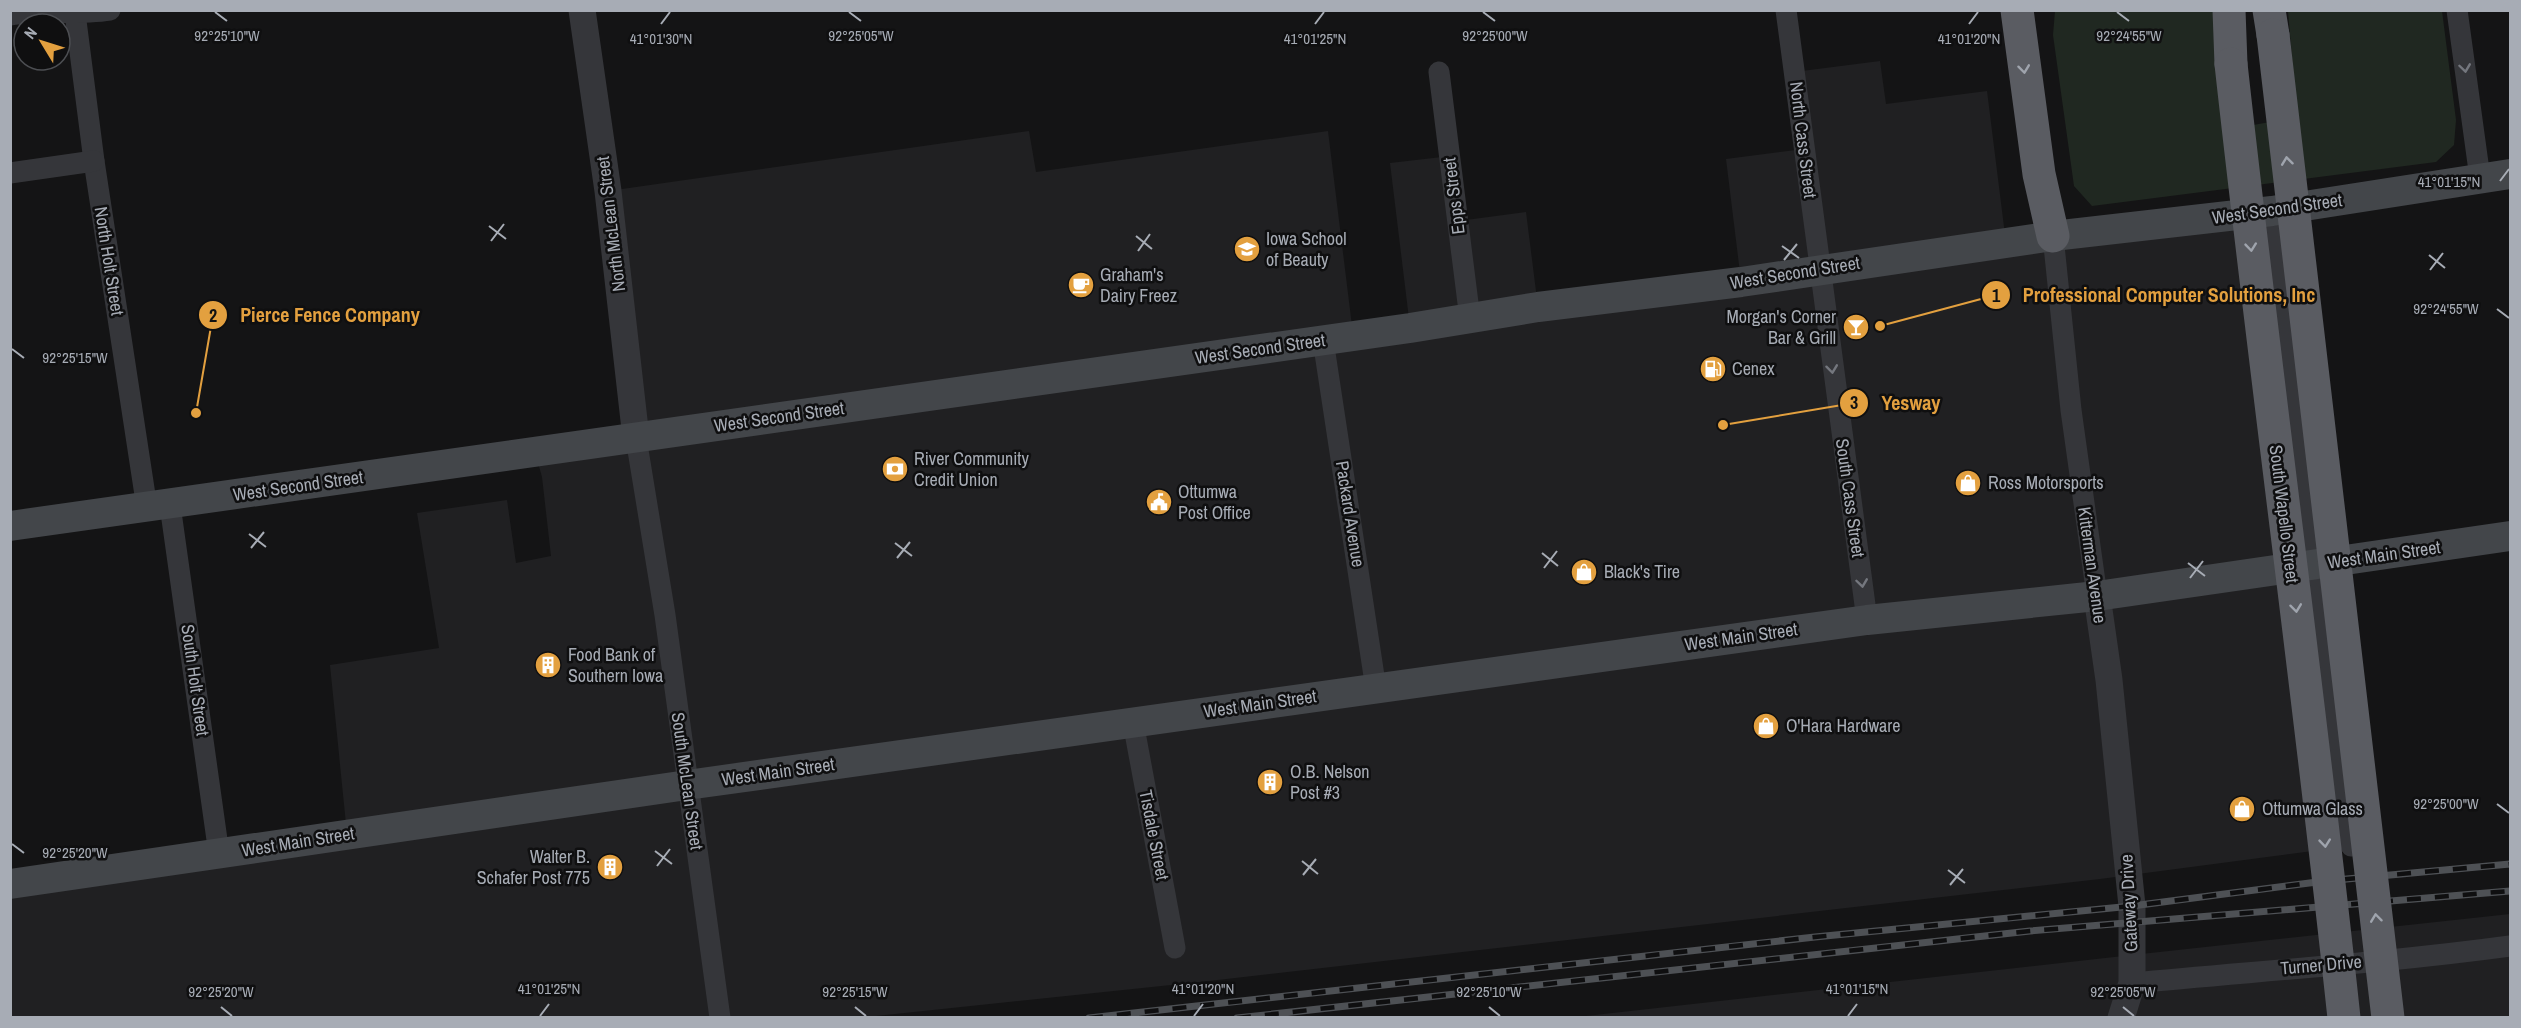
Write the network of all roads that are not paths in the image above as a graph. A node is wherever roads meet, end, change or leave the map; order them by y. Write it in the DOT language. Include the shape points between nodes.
graph roads {
  1 [pos="110,10"];
  2 [pos="582,10"];
  3 [pos="1786,10"];
  4 [pos="2017,10"];
  5 [pos="2041,10"];
  6 [pos="2229,10"];
  7 [pos="2457,10"];
  8 [pos="34,11"];
  9 [pos="75,13"];
  10 [pos="10,15"];
  11 [pos="2271,23"];
  12 [pos="1439,72"];
  13 [pos="94,160"];
  14 [pos="10,172"];
  15 [pos="2511,174"];
  16 [pos="2481,178"];
  17 [pos="2272,211"];
  18 [pos="2053,236"];
  19 [pos="1819,269"];
  20 [pos="1470,319"];
  21 [pos="1323,340"];
  22 [pos="636,438"];
  23 [pos="159,507"];
  24 [pos="10,526"];
  25 [pos="2511,536"];
  26 [pos="2316,564"];
  27 [pos="2097,596"];
  28 [pos="1867,620"];
  29 [pos="1376,689"];
  30 [pos="1133,722"];
  31 [pos="687,785"];
  32 [pos="2119,787"];
  33 [pos="2351,846"];
  34 [pos="219,854"];
  35 [pos="10,884"];
  36 [pos="2511,946"];
  37 [pos="1175,948"];
  38 [pos="2132,983"];
  39 [pos="720,1017"];
  40 [pos="2121,1017"];
  41 [pos="2344,1017"];
  42 [pos="2388,1017"];
  1 -- 9 [label="street"];
  2 -- 22 [label="street, North McLean Street" via="608,191"];
  3 -- 19 [label="street, North Cass Street"];
  4 -- 18 [label="highway, one-way" via="2039,174"];
  5 -- 18 [label="highway" via="2057,151"];
  6 -- 41 [label="highway, South Wapello Street, one-way, bridge" via="2231,64 2259,317"];
  7 -- 16 [label="street, one-way"];
  8 -- 9 [label="street"];
  8 -- 10 [label="street"];
  9 -- 13 [label="street, North Holt Street"];
  42 -- 11 [label="highway, one-way, bridge"];
  12 -- 20 [label="street, Epps Street"];
  13 -- 14 [label="street"];
  13 -- 23 [label="street, North Holt Street"];
  15 -- 16 [label="main road, West Second Street"];
  16 -- 17 [label="main road, West Second Street"];
  17 -- 18 [label="main road, West Second Street"];
  17 -- 26 [label="street, South Wapello Street"];
  18 -- 19 [label="main road, West Second Street"];
  18 -- 27 [label="street, Kitterman Avenue" via="2071,410"];
  19 -- 20 [label="main road, West Second Street"];
  19 -- 28 [label="street, South Cass Street, one-way"];
  20 -- 21 [label="main road, West Second Street"];
  21 -- 22 [label="main road, West Second Street"];
  21 -- 29 [label="street, Packard Avenue"];
  22 -- 23 [label="main road, West Second Street"];
  22 -- 31 [label="street, South McLean Street"];
  23 -- 24 [label="main road, West Second Street"];
  23 -- 34 [label="street, South Holt Street"];
  25 -- 26 [label="main road, West Main Street"];
  26 -- 27 [label="main road, West Main Street"];
  26 -- 33 [label="street, South Wapello Street"];
  27 -- 28 [label="main road, West Main Street"];
  27 -- 32 [label="street, Kitterman Avenue"];
  28 -- 29 [label="main road, West Main Street"];
  29 -- 30 [label="main road, West Main Street"];
  30 -- 31 [label="main road, West Main Street"];
  30 -- 37 [label="street, Tisdale Street"];
  31 -- 34 [label="main road, West Main Street"];
  31 -- 39 [label="street, South McLean Street"];
  32 -- 38 [label="street, Gateway Drive" via="2132,906"];
  34 -- 35 [label="main road, West Main Street"];
  36 -- 38 [label="street, Turner Drive" via="2431,957"];
  38 -- 40 [label="street, Gateway Drive"];
}
